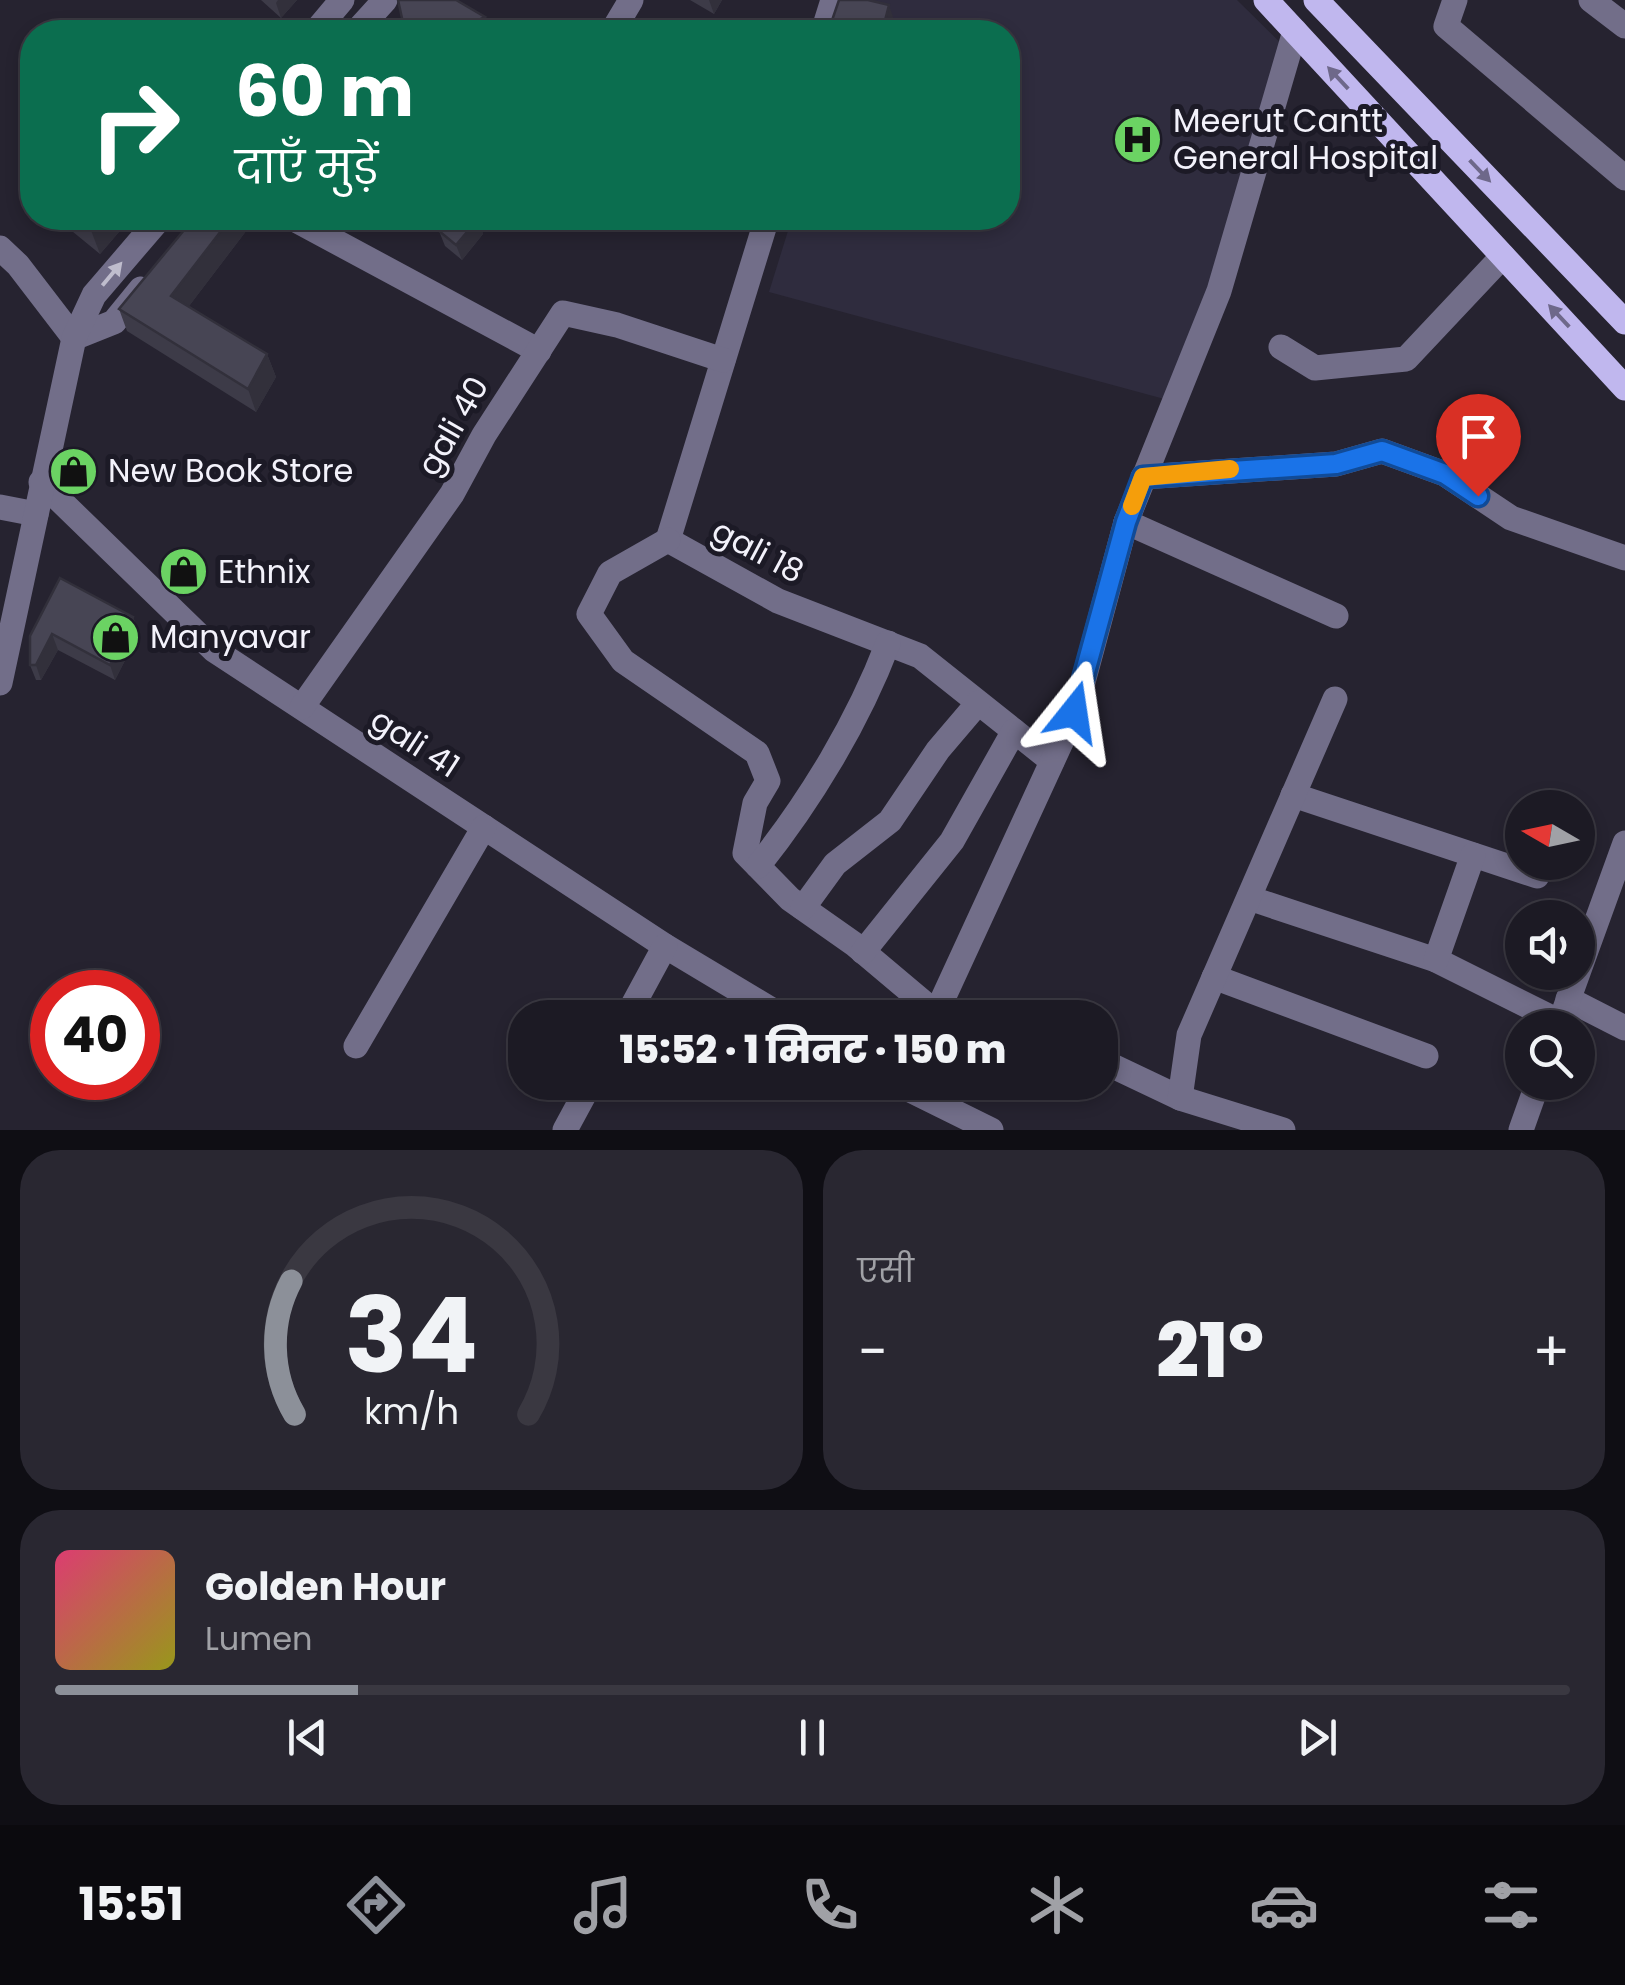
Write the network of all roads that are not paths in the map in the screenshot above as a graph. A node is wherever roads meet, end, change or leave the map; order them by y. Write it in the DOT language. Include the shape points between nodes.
graph roads {
  1 [pos="385,0"];
  2 [pos="1266,0"];
  3 [pos="1316,0"];
  4 [pos="1454,0"];
  5 [pos="1592,0"];
  6 [pos="366,20"];
  7 [pos="1625,26"];
  8 [pos="1295,32"];
  9 [pos="1625,178"];
  10 [pos="150,230"];
  11 [pos="314,230"];
  12 [pos="762,230"];
  13 [pos="0,248"];
  14 [pos="1504,256"];
  15 [pos="162,262"];
  16 [pos="1625,322"];
  17 [pos="74,338"];
  18 [pos="1281,346"];
  19 [pos="539,351"];
  20 [pos="723,360"];
  21 [pos="1625,388"];
  22 [pos="1143,477"];
  23 [pos="41,482"];
  24 [pos="0,508"];
  25 [pos="36,514"];
  26 [pos="1126,522"];
  27 [pos="668,540"];
  28 [pos="1625,558"];
  29 [pos="1336,616"];
  30 [pos="888,644"];
  31 [pos="0,683"];
  32 [pos="1335,699"];
  33 [pos="978,702"];
  34 [pos="302,708"];
  35 [pos="1014,730"];
  36 [pos="1052,761"];
  37 [pos="1293,795"];
  38 [pos="484,827"];
  39 [pos="1625,843"];
  40 [pos="1473,855"];
  41 [pos="758,866"];
  42 [pos="1505,866"];
  43 [pos="1248,898"];
  44 [pos="803,908"];
  45 [pos="665,946"];
  46 [pos="863,952"];
  47 [pos="1436,960"];
  48 [pos="1214,977"];
  49 [pos="636,1000"];
  50 [pos="755,1000"];
  51 [pos="918,1000"];
  52 [pos="942,1000"];
  53 [pos="1548,1010"];
  54 [pos="1564,1010"];
  55 [pos="1595,1022"];
  56 [pos="1625,1028"];
  57 [pos="356,1046"];
  58 [pos="1426,1056"];
  59 [pos="1118,1069"];
  60 [pos="1180,1098"];
  61 [pos="581,1100"];
  62 [pos="932,1100"];
  63 [pos="1532,1100"];
  64 [pos="565,1130"];
  65 [pos="992,1130"];
  66 [pos="1283,1130"];
  67 [pos="1521,1130"];
  1 -- 6 [label="street"];
  2 -- 8 [label="main road"];
  3 -- 16 [label="main road, one-way"];
  4 -- 9 [label="street" via="1446,26"];
  5 -- 7 [label="street"];
  14 -- 8 [label="main road, one-way"];
  8 -- 22 [label="street" via="1219,291"];
  17 -- 10 [label="street, one-way" via="94,295"];
  11 -- 19 [label="street"];
  12 -- 20 [label="street, gali 18"];
  13 -- 17 [label="street"];
  14 -- 18 [label="street" via="1406,359 1315,368"];
  21 -- 14 [label="main road, one-way"];
  15 -- 17 [label="street" via="114,322"];
  17 -- 23 [label="street"];
  19 -- 20 [label="street, gali 40" via="563,313"];
  19 -- 34 [label="street, gali 40" via="452,494"];
  20 -- 27 [label="street, gali 18"];
  22 -- 26 [label="street"];
  22 -- 28 [label="street" via="1336,464 1382,451 1445,474 1511,518"];
  23 -- 25 [label="street"];
  23 -- 34 [label="street, gali 41" via="214,650"];
  24 -- 25 [label="street"];
  25 -- 31 [label="street"];
  26 -- 29 [label="street"];
  26 -- 36 [label="street" via="1074,712"];
  27 -- 30 [label="street, gali 18" via="778,601"];
  27 -- 41 [label="street" via="610,572 589,614 622,661 757,754 768,781 754,803 745,854"];
  30 -- 33 [label="street, gali 18" via="920,656"];
  30 -- 41 [label="street" via="850,724 792,823"];
  32 -- 37 [label="street"];
  33 -- 35 [label="street, gali 18"];
  33 -- 44 [label="street" via="890,822 835,864"];
  34 -- 38 [label="street, gali 41"];
  35 -- 36 [label="street, gali 18"];
  35 -- 46 [label="street" via="952,841"];
  36 -- 52 [label="street"];
  37 -- 40 [label="street"];
  37 -- 43 [label="street"];
  38 -- 45 [label="street, gali 41"];
  38 -- 57 [label="street"];
  39 -- 54 [label="street"];
  40 -- 42 [label="street"];
  40 -- 47 [label="street"];
  41 -- 44 [label="street"];
  43 -- 47 [label="street"];
  43 -- 48 [label="street"];
  44 -- 46 [label="street"];
  45 -- 49 [label="street"];
  45 -- 50 [label="street, gali 41"];
  46 -- 51 [label="street"];
  47 -- 53 [label="street"];
  48 -- 58 [label="street"];
  48 -- 60 [label="street" via="1189,1035"];
  55 -- 56 [label="street"];
  59 -- 60 [label="street"];
  60 -- 66 [label="street"];
  61 -- 64 [label="street"];
  62 -- 65 [label="street"];
  63 -- 67 [label="street"];
}
